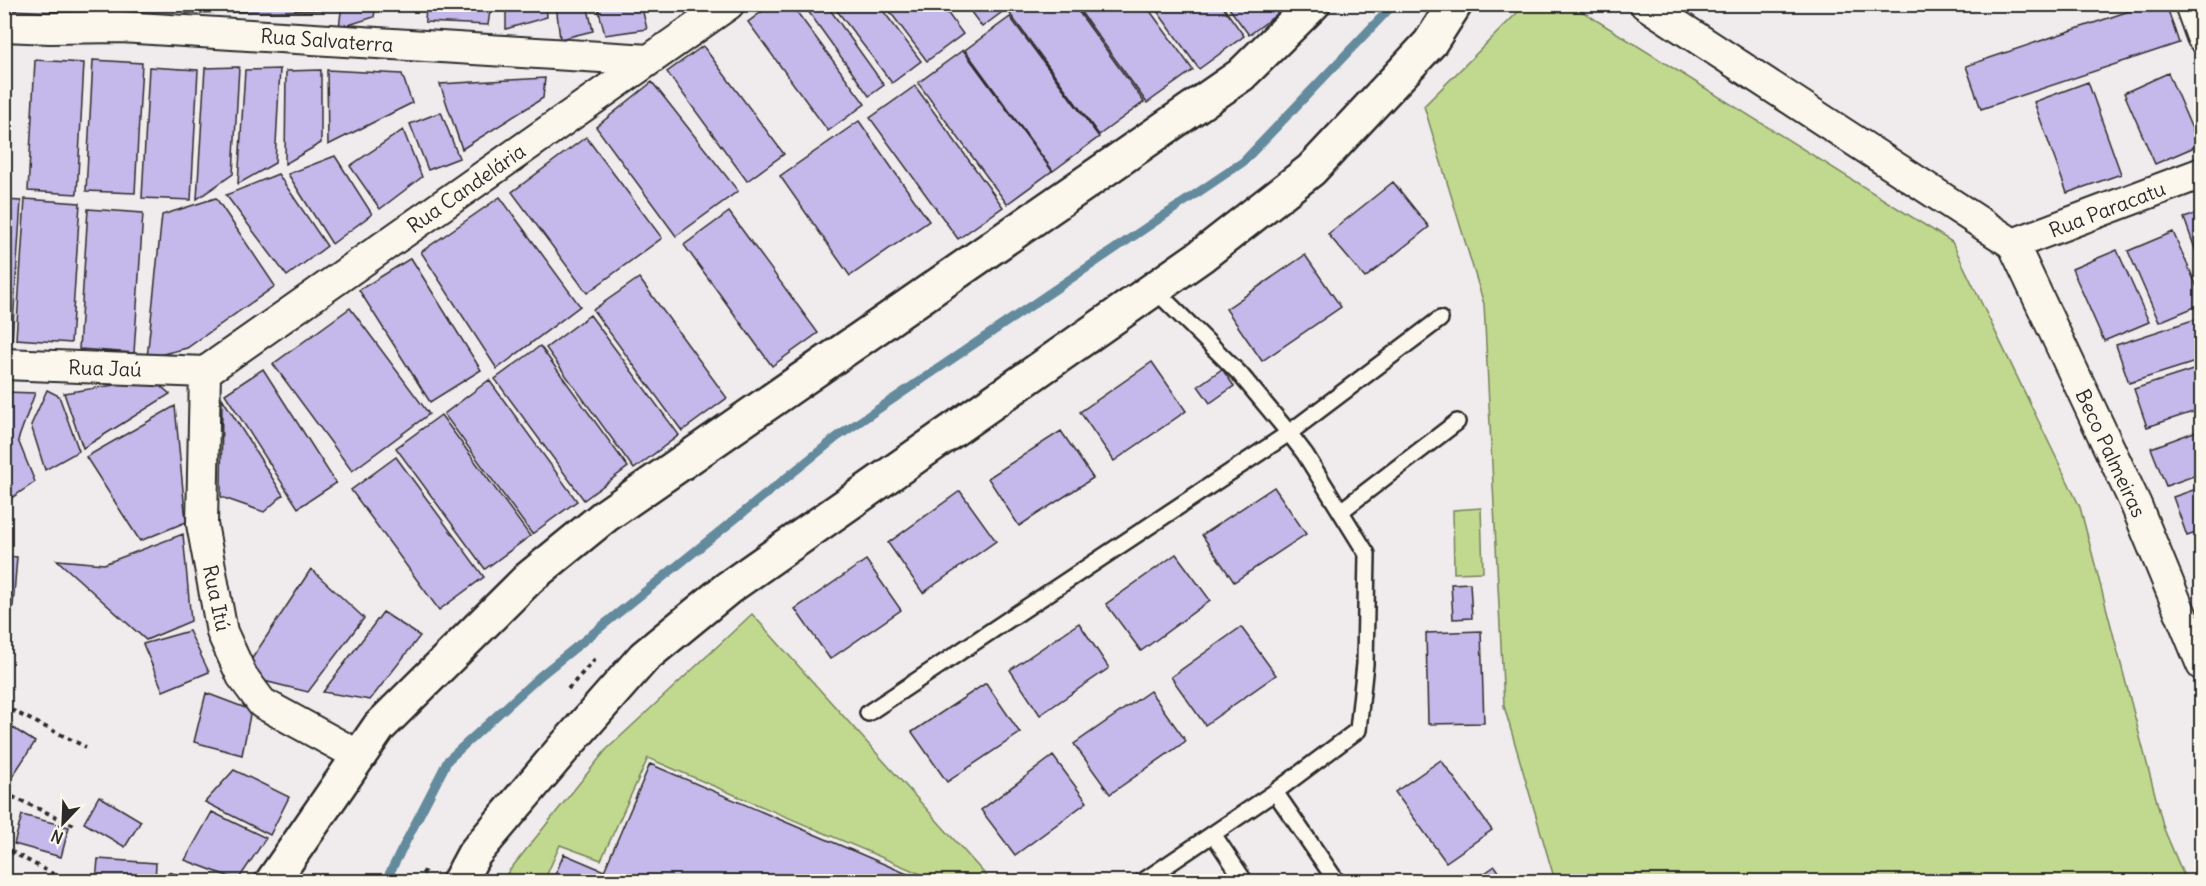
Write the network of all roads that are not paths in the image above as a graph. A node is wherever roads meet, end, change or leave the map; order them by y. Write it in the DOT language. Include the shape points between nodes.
graph roads {
  1 [pos="150,4"];
  2 [pos="729,4"];
  3 [pos="1313,4"];
  4 [pos="1455,4"];
  5 [pos="1645,4"];
  6 [pos="2190,4"];
  7 [pos="4,26"];
  8 [pos="121,27"];
  9 [pos="2202,37"];
  10 [pos="649,60"];
  11 [pos="2202,173"];
  12 [pos="2013,244"];
  13 [pos="1154,289"];
  14 [pos="1440,319"];
  15 [pos="4,364"];
  16 [pos="205,372"];
  17 [pos="1457,422"];
  18 [pos="1289,433"];
  19 [pos="1341,511"];
  20 [pos="2202,665"];
  21 [pos="868,713"];
  22 [pos="359,756"];
  23 [pos="1275,792"];
  24 [pos="1213,834"];
  25 [pos="272,882"];
  26 [pos="459,882"];
  27 [pos="1142,882"];
  28 [pos="1245,882"];
  29 [pos="1337,882"];
  1 -- 8 [label="street"];
  2 -- 10 [label="street, Rua Candelária"];
  3 -- 22 [label="main road" via="1241,75 605,516 529,578 379,727"];
  4 -- 13 [label="main road" via="1430,43 1311,170"];
  5 -- 12 [label="street"];
  6 -- 9 [label="street"];
  7 -- 8 [label="street, Rua Salvaterra"];
  8 -- 10 [label="street, Rua Salvaterra"];
  10 -- 16 [label="street, Rua Candelária"];
  11 -- 12 [label="street, Rua Paracatu"];
  12 -- 20 [label="street, Beco Palmeiras" via="2136,505"];
  13 -- 18 [label="lane" via="1240,374"];
  13 -- 26 [label="main road" via="728,588 644,657 474,854"];
  14 -- 18 [label="lane"];
  15 -- 16 [label="street, Rua Jaú"];
  16 -- 22 [label="street, Rua Itú" via="202,524 222,632 242,676 262,703"];
  17 -- 19 [label="lane"];
  18 -- 19 [label="lane"];
  18 -- 21 [label="lane"];
  19 -- 23 [label="lane" via="1368,554 1365,664 1358,730"];
  22 -- 25 [label="main road"];
  23 -- 24 [label="lane"];
  23 -- 29 [label="lane"];
  24 -- 27 [label="lane"];
  24 -- 28 [label="lane"];
}
